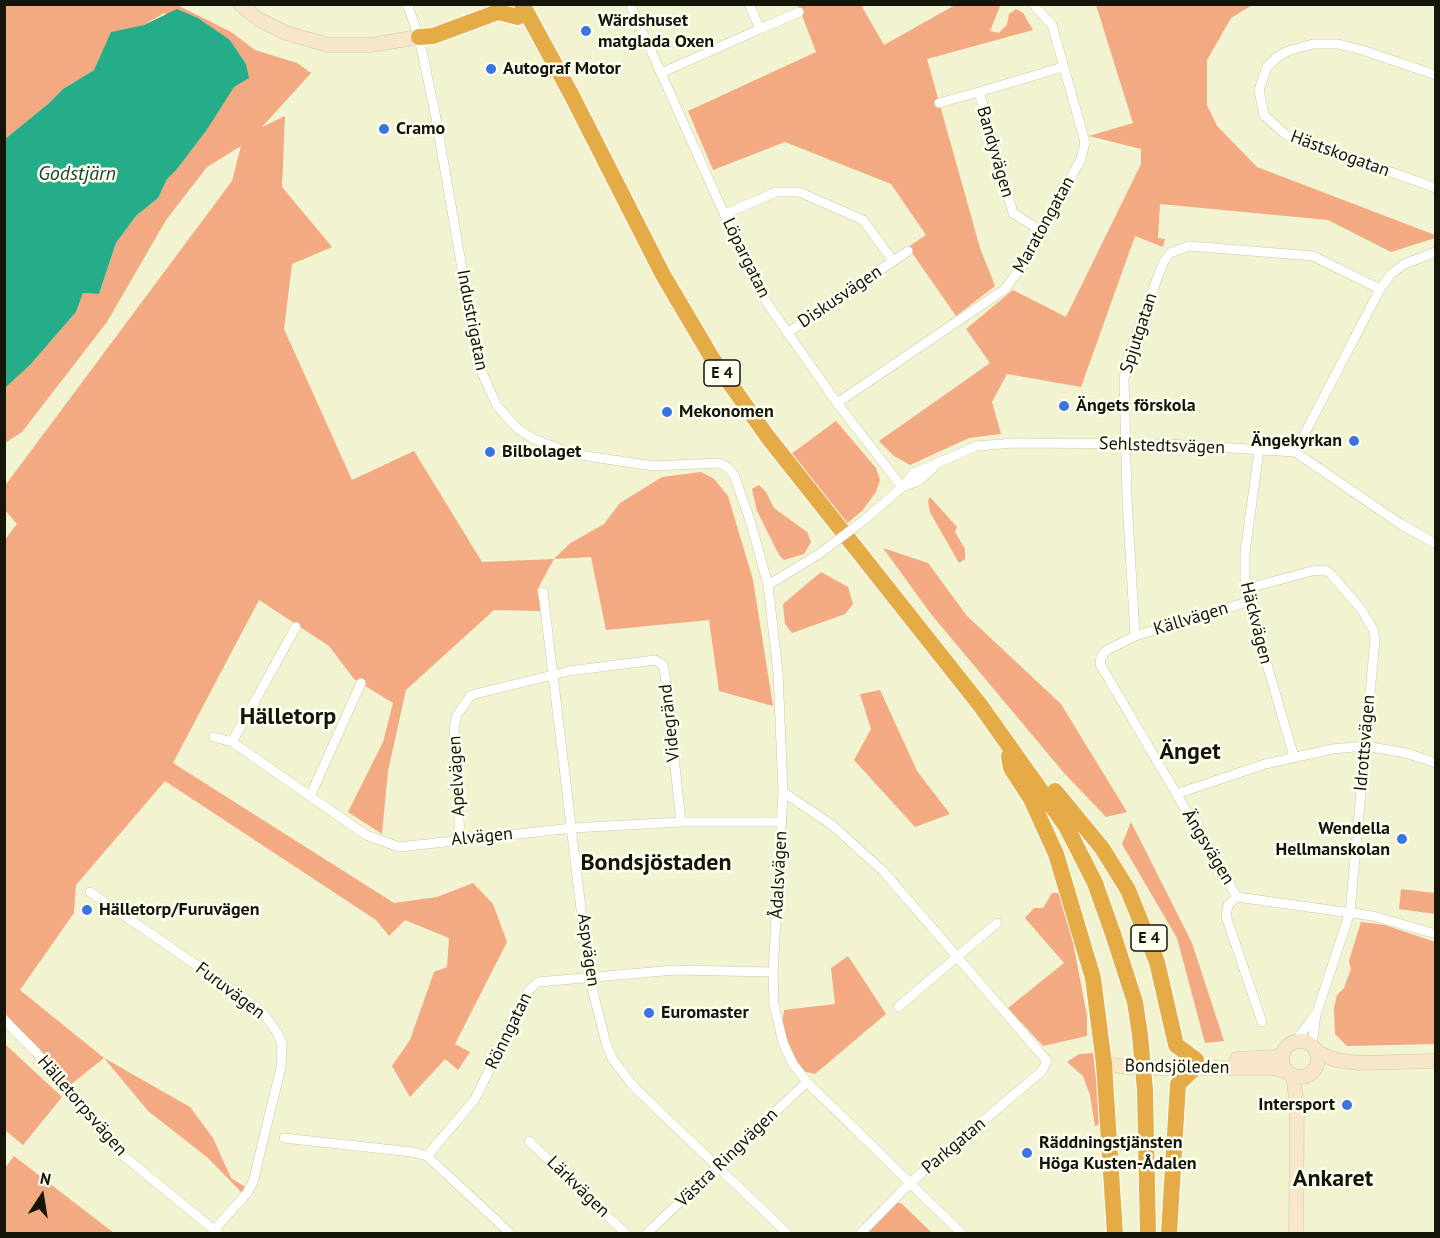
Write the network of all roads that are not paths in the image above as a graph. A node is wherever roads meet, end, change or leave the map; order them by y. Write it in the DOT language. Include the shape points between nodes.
graph roads {
  1 [pos="240,4"];
  2 [pos="407,4"];
  3 [pos="483,4"];
  4 [pos="630,4"];
  5 [pos="749,4"];
  6 [pos="1033,4"];
  7 [pos="520,8"];
  8 [pos="799,12"];
  9 [pos="760,29"];
  10 [pos="419,37"];
  11 [pos="1063,67"];
  12 [pos="661,73"];
  13 [pos="1436,75"];
  14 [pos="979,93"];
  15 [pos="939,103"];
  16 [pos="1436,188"];
  17 [pos="725,214"];
  18 [pos="1041,231"];
  19 [pos="908,251"];
  20 [pos="1436,252"];
  21 [pos="892,261"];
  22 [pos="1380,289"];
  23 [pos="787,333"];
  24 [pos="837,403"];
  25 [pos="1125,443"];
  26 [pos="1259,451"];
  27 [pos="1294,453"];
  28 [pos="712,462"];
  29 [pos="902,487"];
  30 [pos="1436,544"];
  31 [pos="768,585"];
  32 [pos="1245,589"];
  33 [pos="543,592"];
  34 [pos="1247,602"];
  35 [pos="296,627"];
  36 [pos="1135,636"];
  37 [pos="553,675"];
  38 [pos="361,683"];
  39 [pos="214,736"];
  40 [pos="232,742"];
  41 [pos="1365,746"];
  42 [pos="1009,756"];
  43 [pos="1294,757"];
  44 [pos="1436,762"];
  45 [pos="1024,766"];
  46 [pos="783,792"];
  47 [pos="311,794"];
  48 [pos="1176,794"];
  49 [pos="681,822"];
  50 [pos="782,822"];
  51 [pos="573,828"];
  52 [pos="460,838"];
  53 [pos="90,892"];
  54 [pos="1237,897"];
  55 [pos="1350,912"];
  56 [pos="997,923"];
  57 [pos="1113,934"];
  58 [pos="1436,934"];
  59 [pos="956,958"];
  60 [pos="773,972"];
  61 [pos="589,976"];
  62 [pos="898,1007"];
  63 [pos="1317,1012"];
  64 [pos="4,1020"];
  65 [pos="1262,1022"];
  66 [pos="1296,1041"];
  67 [pos="1314,1049"];
  68 [pos="1284,1052"];
  69 [pos="1436,1061"];
  70 [pos="1358,1063"];
  71 [pos="1104,1064"];
  72 [pos="1195,1064"];
  73 [pos="1313,1070"];
  74 [pos="1290,1074"];
  75 [pos="807,1082"];
  76 [pos="1297,1104"];
  77 [pos="284,1138"];
  78 [pos="529,1141"];
  79 [pos="427,1156"];
  80 [pos="717,1167"];
  81 [pos="911,1182"];
  82 [pos="217,1232"];
  83 [pos="510,1233"];
  84 [pos="626,1233"];
  85 [pos="646,1233"];
  86 [pos="788,1233"];
  87 [pos="860,1233"];
  88 [pos="963,1233"];
  89 [pos="1115,1233"];
  90 [pos="1148,1233"];
  91 [pos="1169,1233"];
  92 [pos="1296,1233"];
  1 -- 10 [label="main road" via="286,33 328,45 370,45"];
  2 -- 10 [label="street, Industrigatan"];
  3 -- 10 [label="highway" via="428,28"];
  4 -- 12 [label="street, Löpargatan"];
  5 -- 9 [label="street"];
  6 -- 11 [label="street, Maratongatan" via="1052,25"];
  7 -- 10 [label="highway"];
  7 -- 42 [label="highway, E 4" via="644,259 712,374 752,431"];
  7 -- 45 [label="highway, E 4" via="571,94 663,276 712,358 751,416"];
  8 -- 9 [label="street"];
  9 -- 12 [label="street"];
  10 -- 28 [label="street, Industrigatan" via="476,351 497,406 518,429 573,454 653,466"];
  11 -- 14 [label="street, Bandyvägen"];
  11 -- 18 [label="street, Maratongatan" via="1085,142 1081,159"];
  12 -- 17 [label="street, Löpargatan"];
  13 -- 16 [label="street, Hästskogatan" via="1362,50 1338,44 1313,44 1277,57 1268,67 1259,90 1264,115 1286,135"];
  14 -- 15 [label="street, Bandyvägen"];
  14 -- 18 [label="street, Bandyvägen" via="1013,213"];
  17 -- 21 [label="street, Diskusvägen" via="776,192 799,192 863,220"];
  17 -- 23 [label="street, Löpargatan" via="752,276"];
  18 -- 24 [label="street, Maratongatan" via="1005,289"];
  19 -- 21 [label="street, Diskusvägen"];
  20 -- 22 [label="street" via="1404,264"];
  21 -- 23 [label="street, Diskusvägen"];
  22 -- 25 [label="street, Spjutgatan" via="1313,256 1201,247 1179,248 1170,253 1128,357 1124,379"];
  22 -- 27 [label="street"];
  23 -- 24 [label="street, Löpargatan"];
  24 -- 29 [label="street, Löpargatan"];
  25 -- 26 [label="street, Sehlstedtsvägen"];
  25 -- 29 [label="street, Sehlstedtsvägen" via="987,444 914,473"];
  25 -- 36 [label="street, Spjutgatan"];
  26 -- 27 [label="street, Sehlstedtsvägen"];
  26 -- 32 [label="street, Häckvägen" via="1245,552"];
  27 -- 30 [label="street"];
  28 -- 31 [label="street, Ådalsvägen" via="728,467 734,475"];
  29 -- 31 [label="street, Sehlstedtsvägen, bridge" via="819,554"];
  31 -- 46 [label="street, Ådalsvägen" via="778,672"];
  32 -- 34 [label="street, Häckvägen"];
  32 -- 41 [label="street, Idrottsvägen" via="1324,570 1361,609 1375,639"];
  33 -- 37 [label="street, Aspvägen"];
  34 -- 36 [label="street, Källvägen"];
  34 -- 43 [label="street, Häckvägen"];
  35 -- 40 [label="street"];
  36 -- 48 [label="street, Ängsvägen" via="1107,650 1100,664"];
  37 -- 49 [label="street, Videgränd" via="645,661 663,664"];
  37 -- 51 [label="street, Aspvägen"];
  37 -- 52 [label="street, Apelvägen" via="480,690 462,704 454,728"];
  38 -- 47 [label="street"];
  39 -- 40 [label="street, Alvägen"];
  40 -- 47 [label="street, Alvägen"];
  41 -- 43 [label="street"];
  41 -- 44 [label="street"];
  41 -- 55 [label="street, Idrottsvägen"];
  42 -- 57 [label="highway, E 4" via="1062,835"];
  42 -- 71 [label="highway, E 4" via="1011,768 1056,854 1074,912 1093,978"];
  43 -- 48 [label="street"];
  45 -- 57 [label="highway, E 4" via="1057,810 1080,850"];
  45 -- 72 [label="highway, E 4" via="1057,794 1122,879 1151,942 1176,1045"];
  46 -- 50 [label="street, Ådalsvägen"];
  46 -- 59 [label="street" via="832,825 866,855"];
  47 -- 52 [label="street, Alvägen" via="366,835 388,845 411,847"];
  48 -- 54 [label="street, Ängsvägen"];
  49 -- 50 [label="street, Alvägen"];
  49 -- 51 [label="street, Alvägen"];
  50 -- 60 [label="street, Ådalsvägen"];
  51 -- 52 [label="street, Alvägen"];
  51 -- 61 [label="street, Aspvägen"];
  53 -- 82 [label="street, Furuvägen" via="250,1002 264,1014 282,1044 281,1067 253,1182"];
  54 -- 55 [label="street, Ängsvägen"];
  54 -- 65 [label="street" via="1228,905 1226,916"];
  55 -- 58 [label="street, Ängsvägen"];
  55 -- 63 [label="street, Idrottsvägen"];
  56 -- 59 [label="street"];
  57 -- 90 [label="highway, E 4, bridge" via="1135,1002 1140,1035"];
  59 -- 62 [label="street"];
  59 -- 81 [label="street, Parkgatan" via="1047,1061 1042,1071"];
  60 -- 61 [label="street, Rönngatan" via="675,970"];
  60 -- 75 [label="street, Ådalsvägen" via="774,1005 783,1043"];
  61 -- 79 [label="street, Rönngatan" via="545,980 530,987 475,1099"];
  61 -- 80 [label="street, Aspvägen" via="606,1043 620,1070"];
  63 -- 66 [label="street, Idrottsvägen"];
  63 -- 67 [label="street, Idrottsvägen"];
  64 -- 82 [label="street, Hälletorpsvägen" via="36,1052 119,1152"];
  66 -- 67 [label="main road"];
  66 -- 68 [label="main road"];
  67 -- 70 [label="main road" via="1336,1060"];
  67 -- 73 [label="main road"];
  68 -- 72 [label="main road, Bondsjöleden" via="1268,1058"];
  68 -- 74 [label="main road" via="1282,1063"];
  69 -- 70 [label="main road"];
  70 -- 73 [label="main road"];
  71 -- 72 [label="main road, Bondsjöleden" via="1137,1068"];
  71 -- 89 [label="highway, E 4"];
  72 -- 74 [label="main road, Bondsjöleden" via="1274,1068"];
  72 -- 91 [label="highway" via="1178,1084"];
  73 -- 74 [label="main road" via="1303,1077"];
  73 -- 76 [label="main road"];
  74 -- 76 [label="main road"];
  75 -- 80 [label="street, Västra Ringvägen"];
  75 -- 81 [label="street, Ådalsvägen"];
  76 -- 92 [label="main road"];
  77 -- 79 [label="street"];
  78 -- 84 [label="street, Lärkvägen"];
  79 -- 83 [label="street"];
  80 -- 85 [label="street, Västra Ringvägen"];
  80 -- 86 [label="street, Aspvägen"];
  81 -- 87 [label="street, Parkgatan"];
  81 -- 88 [label="street, Ådalsvägen"];
}
